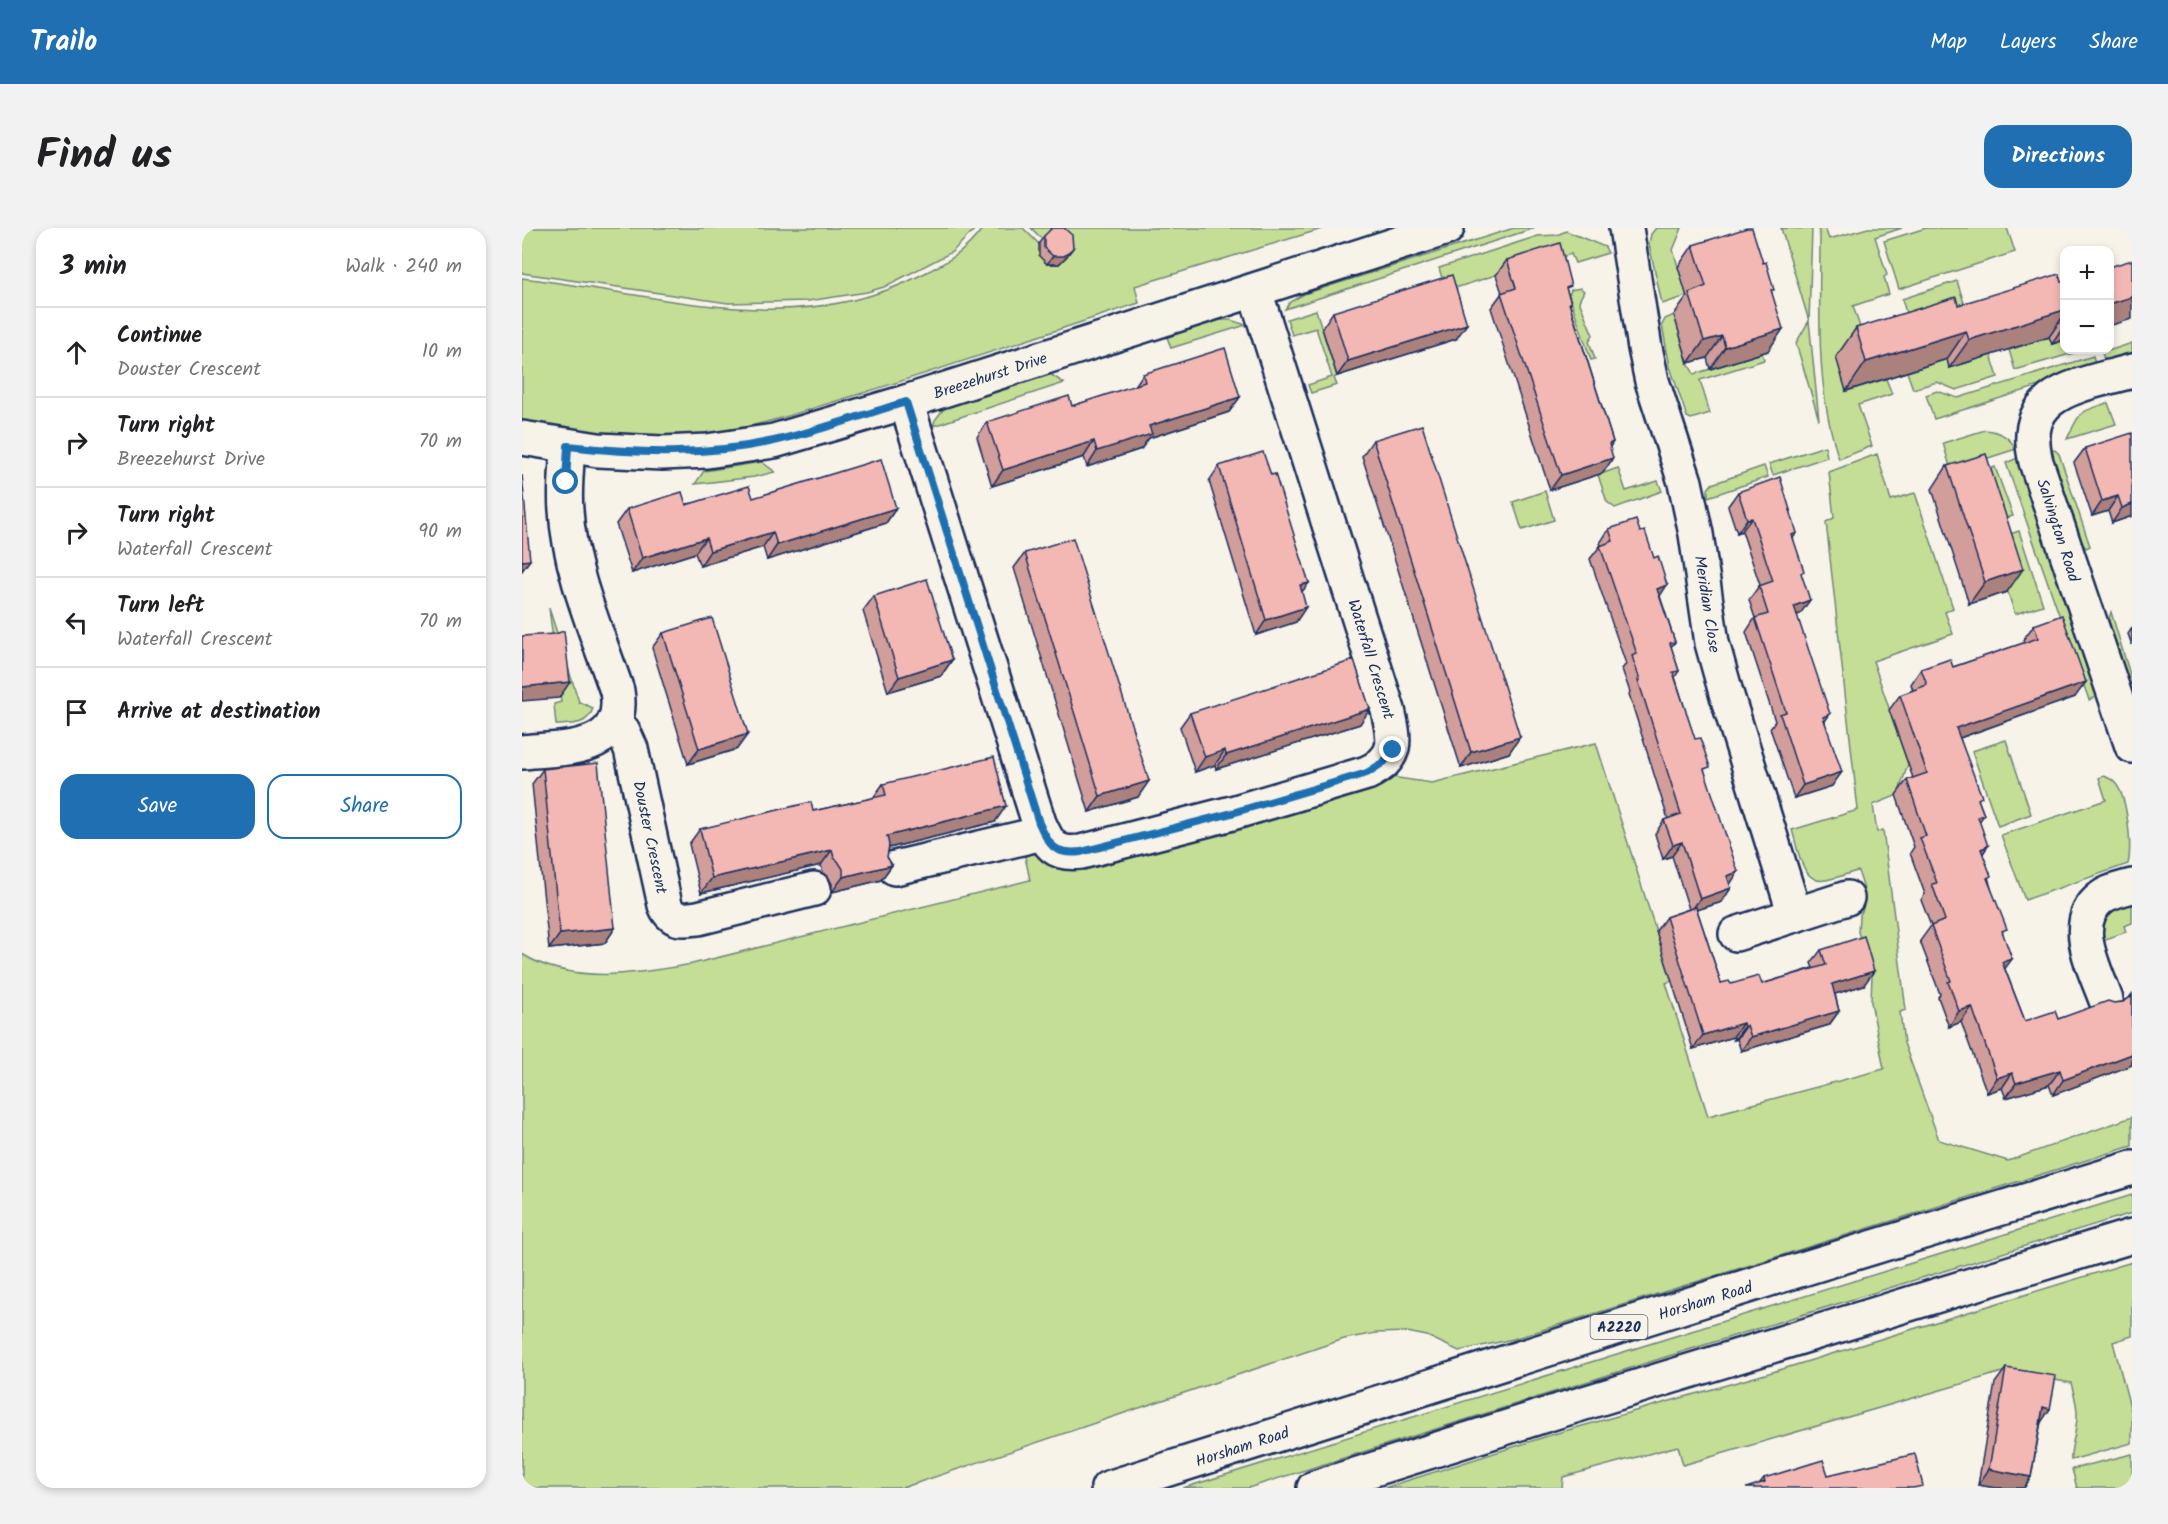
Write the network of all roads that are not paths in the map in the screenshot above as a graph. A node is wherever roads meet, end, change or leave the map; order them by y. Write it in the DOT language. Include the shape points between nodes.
graph roads {
  1 [pos="1447,228"];
  2 [pos="1626,228"];
  3 [pos="1255,291"];
  4 [pos="2132,371"];
  5 [pos="906,402"];
  6 [pos="522,438"];
  7 [pos="568,446"];
  8 [pos="613,724"];
  9 [pos="2132,746"];
  10 [pos="522,752"];
  11 [pos="1043,833"];
  12 [pos="895,868"];
  13 [pos="2132,886"];
  14 [pos="814,889"];
  15 [pos="1847,898"];
  16 [pos="1795,915"];
  17 [pos="1736,934"];
  18 [pos="2106,1000"];
  19 [pos="2132,1168"];
  20 [pos="2132,1236"];
  21 [pos="1108,1488"];
  22 [pos="1314,1488"];
  1 -- 3 [label="street, Breezehurst Drive"];
  2 -- 16 [label="street, Meridian Close" via="1652,381 1685,482 1696,534 1712,643"];
  3 -- 5 [label="street, Breezehurst Drive"];
  3 -- 11 [label="street, Waterfall Crescent" via="1383,690 1393,750 1377,768 1357,776 1081,852 1058,851"];
  4 -- 9 [label="street, Salvington Road" via="2060,393 2040,410 2032,436 2036,462"];
  5 -- 7 [label="street, Breezehurst Drive" via="794,436 727,449 662,453"];
  5 -- 11 [label="street"];
  6 -- 7 [label="street, Breezehurst Drive"];
  7 -- 8 [label="street" via="568,528 579,581 616,691 618,708"];
  8 -- 10 [label="street" via="608,733 590,743"];
  8 -- 14 [label="street, Douster Crescent" via="623,731 632,749 665,906 673,918 698,918"];
  11 -- 12 [label="street"];
  13 -- 18 [label="street" via="2103,896 2086,916 2087,945"];
  15 -- 16 [label="street"];
  16 -- 17 [label="street"];
  19 -- 21 [label="street, Horsham Road / A2220"];
  20 -- 22 [label="street"];
}
